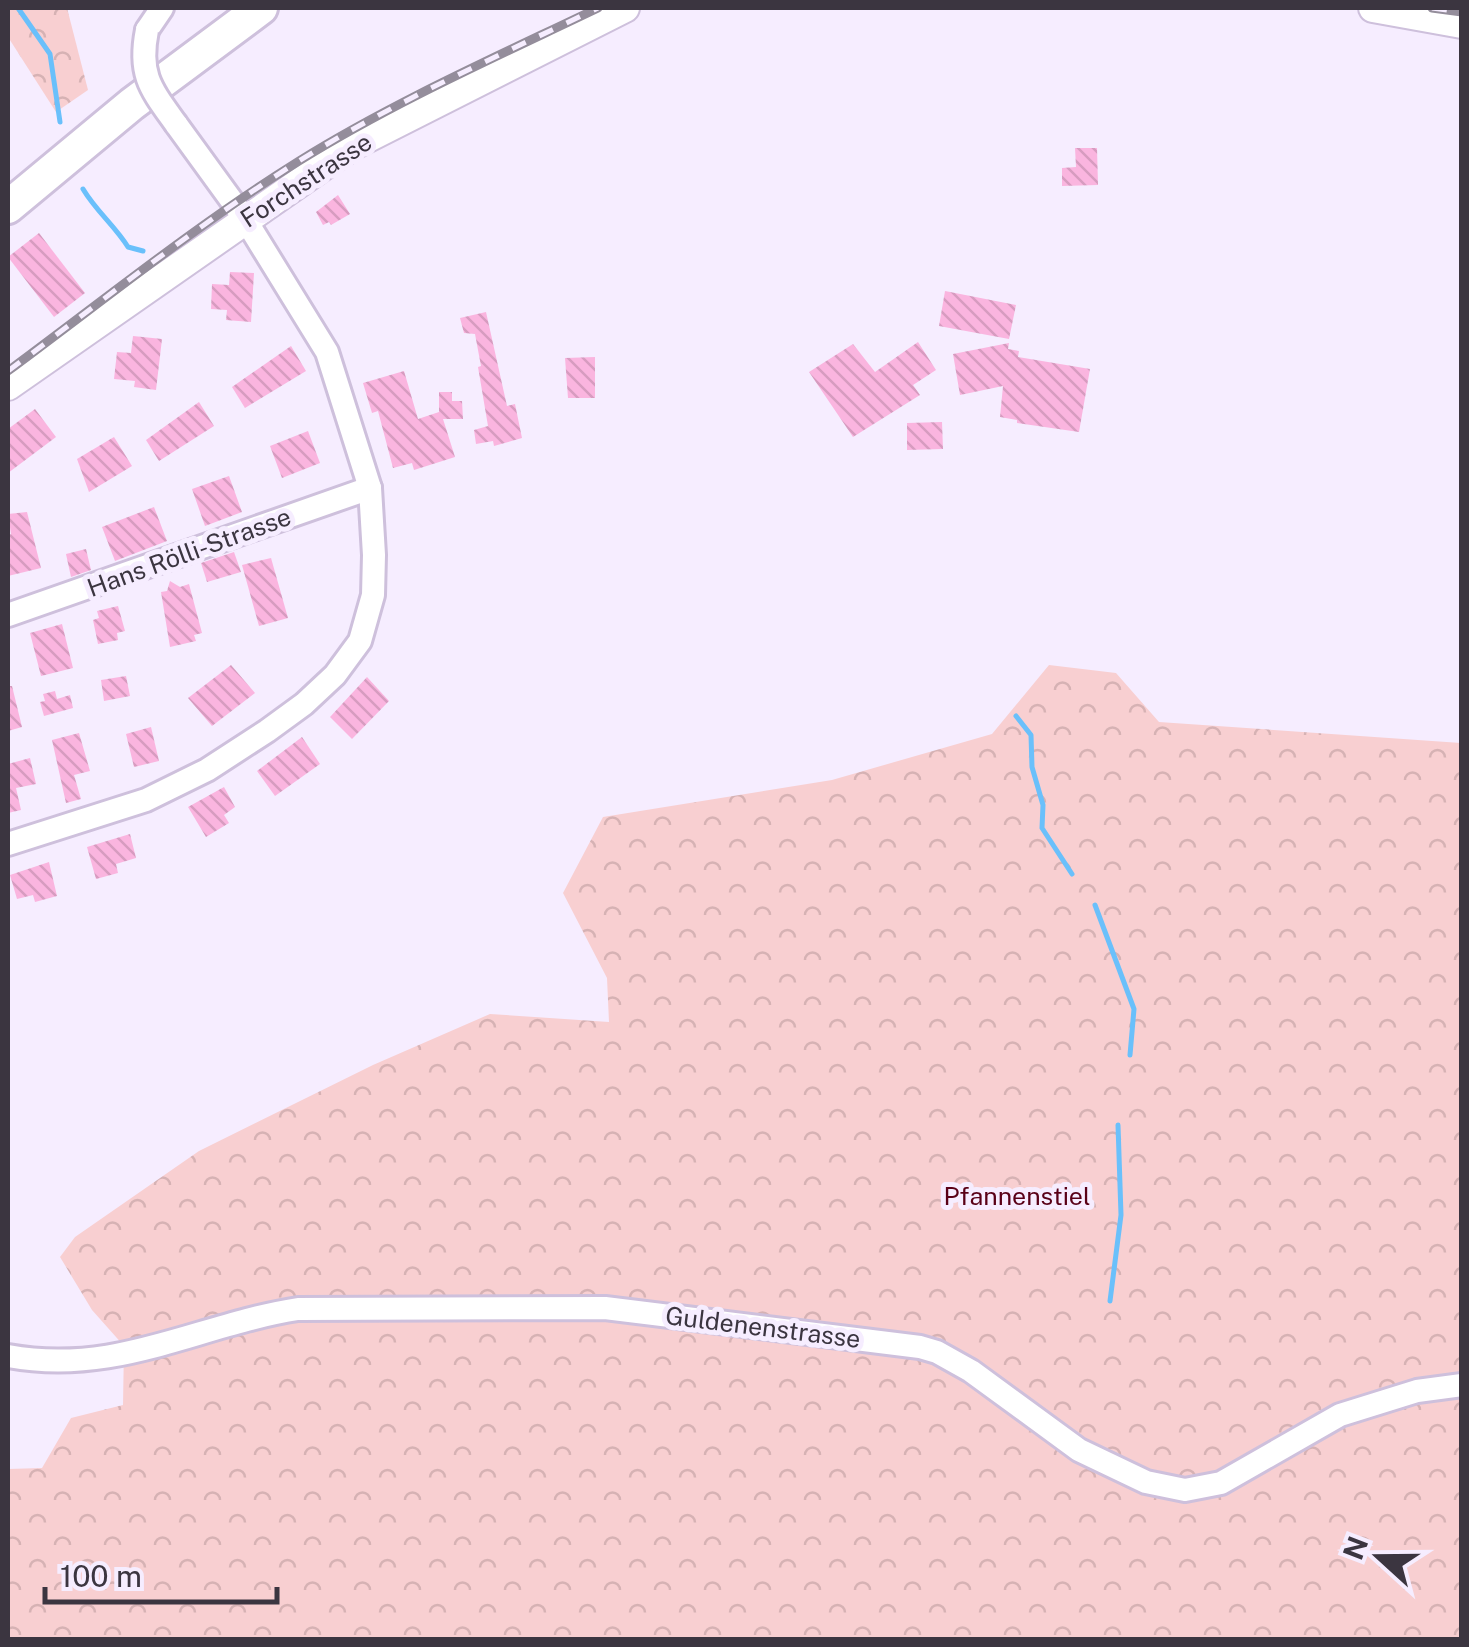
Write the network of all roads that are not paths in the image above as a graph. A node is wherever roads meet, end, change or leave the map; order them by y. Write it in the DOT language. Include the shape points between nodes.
graph roads {
  1 [pos="162,8"];
  2 [pos="236,8"];
  3 [pos="261,8"];
  4 [pos="625,8"];
  5 [pos="1373,8"];
  6 [pos="1462,24"];
  7 [pos="8,188"];
  8 [pos="8,207"];
  9 [pos="245,219"];
  10 [pos="8,386"];
  11 [pos="370,488"];
  12 [pos="8,615"];
  13 [pos="8,844"];
  14 [pos="8,1356"];
  15 [pos="1462,1385"];
  1 -- 9 [label="street, bridge" via="147,30 149,86"];
  2 -- 7 [label="highway"];
  3 -- 8 [label="highway"];
  4 -- 9 [label="main road, Forchstrasse" via="352,146"];
  5 -- 6 [label="main road"];
  9 -- 10 [label="main road, Forchstrasse"];
  9 -- 11 [label="street" via="327,352"];
  11 -- 12 [label="street, Hans Rölli-Strasse"];
  11 -- 13 [label="street" via="373,595 360,641 335,674 304,704 207,770 146,800"];
  14 -- 15 [label="street, Guldenenstrasse" via="124,1356 298,1309 604,1308 937,1352 1080,1450 1146,1482 1185,1490 1221,1483 1340,1416 1417,1391"];
}
